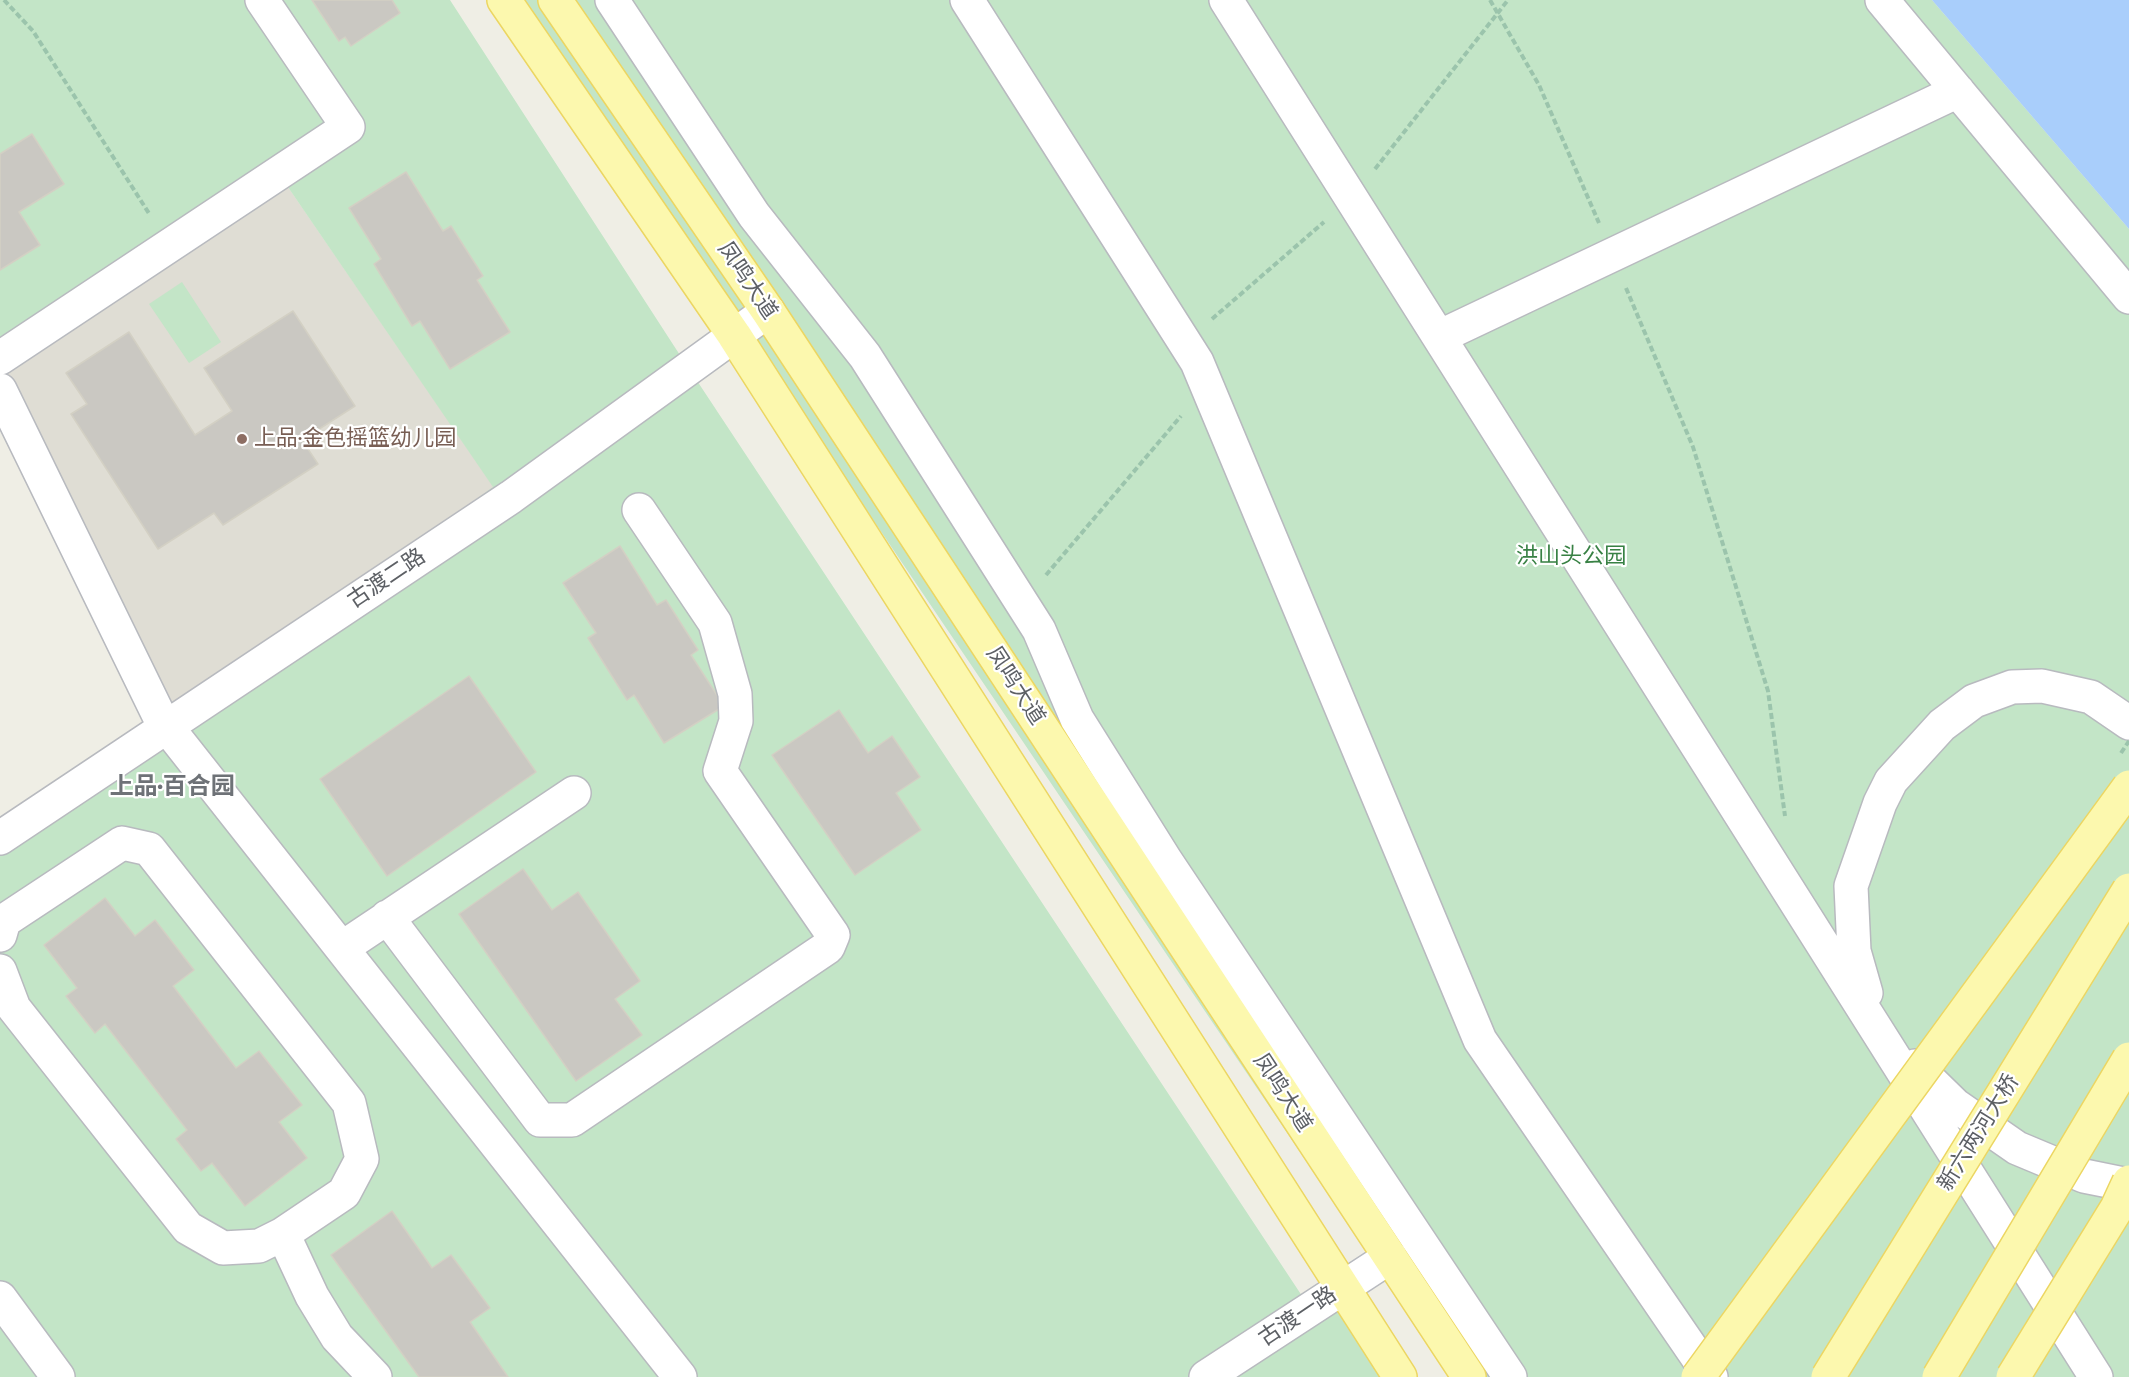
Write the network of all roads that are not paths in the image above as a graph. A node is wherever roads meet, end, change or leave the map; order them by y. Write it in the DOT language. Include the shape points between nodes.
graph roads {
  1 [pos="262,0"];
  2 [pos="504,0"];
  3 [pos="555,0"];
  4 [pos="612,0"];
  5 [pos="967,0"];
  6 [pos="1226,0"];
  7 [pos="1882,0"];
  8 [pos="1958,91"];
  9 [pos="2129,297"];
  10 [pos="768,311"];
  11 [pos="734,335"];
  12 [pos="1439,337"];
  13 [pos="0,358"];
  14 [pos="0,390"];
  15 [pos="639,510"];
  16 [pos="2129,723"];
  17 [pos="166,727"];
  18 [pos="2129,787"];
  19 [pos="574,793"];
  20 [pos="0,838"];
  21 [pos="2129,890"];
  22 [pos="387,917"];
  23 [pos="0,935"];
  24 [pos="342,948"];
  25 [pos="0,971"];
  26 [pos="1875,1027"];
  27 [pos="2129,1059"];
  28 [pos="2129,1183"];
  29 [pos="283,1234"];
  30 [pos="1390,1257"];
  31 [pos="1342,1287"];
  32 [pos="0,1298"];
  33 [pos="58,1377"];
  34 [pos="375,1377"];
  35 [pos="680,1377"];
  36 [pos="1206,1377"];
  37 [pos="1400,1377"];
  38 [pos="1469,1377"];
  39 [pos="1510,1377"];
  40 [pos="1698,1377"];
  41 [pos="1711,1377"];
  42 [pos="1828,1377"];
  43 [pos="1939,1377"];
  44 [pos="2013,1377"];
  45 [pos="2096,1377"];
  1 -- 13 [label="street" via="348,127"];
  2 -- 11 [label="main road, 凤鸣大道"];
  3 -- 10 [label="main road, 凤鸣大道"];
  4 -- 39 [label="street" via="754,215 865,356 1039,630 1077,719 1166,861"];
  5 -- 41 [label="street" via="1197,362 1480,1040"];
  6 -- 12 [label="street"];
  7 -- 8 [label="street"];
  8 -- 9 [label="street"];
  8 -- 12 [label="street"];
  10 -- 11 [label="street, 古渡二路"];
  10 -- 30 [label="main road, 凤鸣大道"];
  11 -- 17 [label="street, 古渡二路" via="511,497"];
  11 -- 31 [label="main road, 凤鸣大道"];
  12 -- 26 [label="street"];
  14 -- 17 [label="street"];
  15 -- 22 [label="street" via="715,623 735,694 736,721 720,771 833,935 828,948 572,1120 540,1120"];
  16 -- 26 [label="street" via="2091,697 2042,686 2012,687 1974,701 1942,725 1891,781 1851,886 1854,951"];
  17 -- 20 [label="street, 古渡二路"];
  17 -- 24 [label="street"];
  18 -- 40 [label="main road, bridge"];
  19 -- 22 [label="street"];
  21 -- 42 [label="main road, 新六两河大桥, bridge"];
  22 -- 24 [label="street"];
  23 -- 29 [label="street" via="4,921 122,843 149,849 349,1103 362,1159 344,1193"];
  24 -- 35 [label="street"];
  25 -- 29 [label="street" via="14,1008 188,1228 223,1248 259,1246"];
  26 -- 28 [label="street" via="1955,1105 2017,1148 2084,1176"];
  26 -- 45 [label="street"];
  27 -- 43 [label="main road, bridge"];
  28 -- 44 [label="main road, bridge"];
  29 -- 34 [label="street" via="312,1296 337,1336"];
  30 -- 31 [label="street, 古渡一路"];
  30 -- 38 [label="main road, 凤鸣大道"];
  31 -- 36 [label="street, 古渡一路"];
  31 -- 37 [label="main road, 凤鸣大道"];
  32 -- 33 [label="street"];
}
